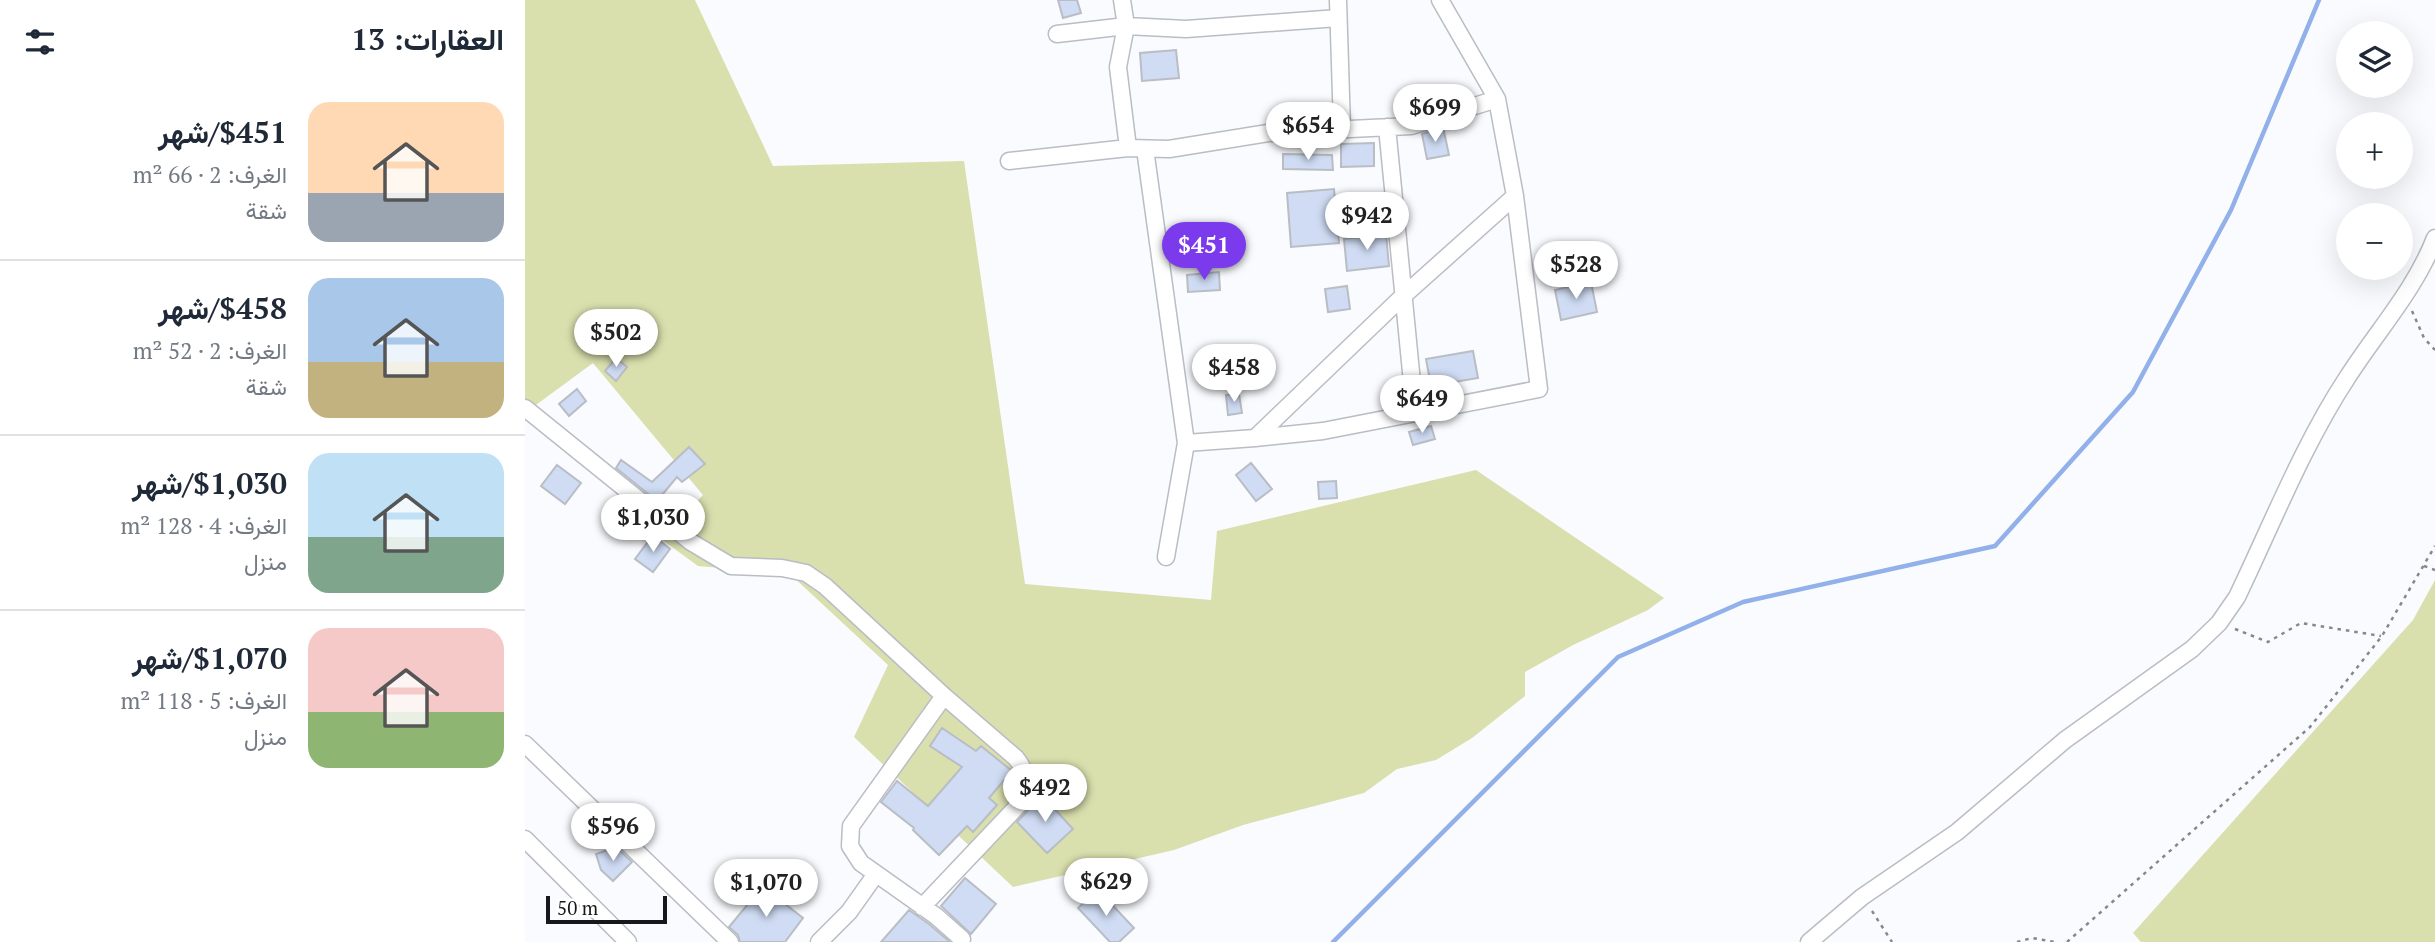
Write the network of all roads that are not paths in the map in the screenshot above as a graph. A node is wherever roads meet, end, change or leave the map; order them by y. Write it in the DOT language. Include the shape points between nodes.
graph roads {
  1 [pos="1122,0"];
  2 [pos="1338,0"];
  3 [pos="1440,0"];
  4 [pos="1338,18"];
  5 [pos="1126,26"];
  6 [pos="1057,34"];
  7 [pos="1497,99"];
  8 [pos="1387,127"];
  9 [pos="1342,128"];
  10 [pos="1128,148"];
  11 [pos="1145,149"];
  12 [pos="1009,161"];
  13 [pos="1515,197"];
  14 [pos="2435,238"];
  15 [pos="1402,297"];
  16 [pos="525,408"];
  17 [pos="1415,413"];
  18 [pos="1255,438"];
  19 [pos="1186,443"];
  20 [pos="1166,557"];
  21 [pos="944,696"];
  22 [pos="525,744"];
  23 [pos="525,839"];
  24 [pos="876,874"];
  25 [pos="922,907"];
  26 [pos="962,939"];
  27 [pos="628,942"];
  28 [pos="730,942"];
  29 [pos="819,942"];
  30 [pos="1809,942"];
  1 -- 5 [label="street"];
  2 -- 4 [label="street"];
  3 -- 7 [label="street"];
  4 -- 5 [label="street" via="1186,29"];
  4 -- 9 [label="street"];
  5 -- 6 [label="street"];
  5 -- 10 [label="street" via="1118,68"];
  7 -- 8 [label="street" via="1411,127"];
  7 -- 13 [label="street"];
  8 -- 9 [label="street"];
  8 -- 15 [label="street"];
  9 -- 11 [label="street"];
  10 -- 11 [label="street"];
  10 -- 12 [label="street"];
  11 -- 19 [label="street"];
  13 -- 15 [label="street"];
  13 -- 17 [label="street" via="1539,389"];
  14 -- 30 [label="street" via="2405,295 2347,378 2237,597 2219,622 2173,664 2065,740 1957,832 1862,897"];
  15 -- 17 [label="street"];
  15 -- 18 [label="street"];
  16 -- 21 [label="street" via="691,542 720,560 731,566 806,573 825,586"];
  17 -- 18 [label="street"];
  18 -- 19 [label="street"];
  19 -- 20 [label="street"];
  21 -- 24 [label="street" via="851,826 850,846 861,863"];
  21 -- 25 [label="street" via="1016,758 1025,770 1028,795"];
  22 -- 28 [label="street"];
  23 -- 27 [label="street"];
  24 -- 25 [label="street"];
  24 -- 29 [label="street" via="849,912"];
  25 -- 26 [label="street"];
}
